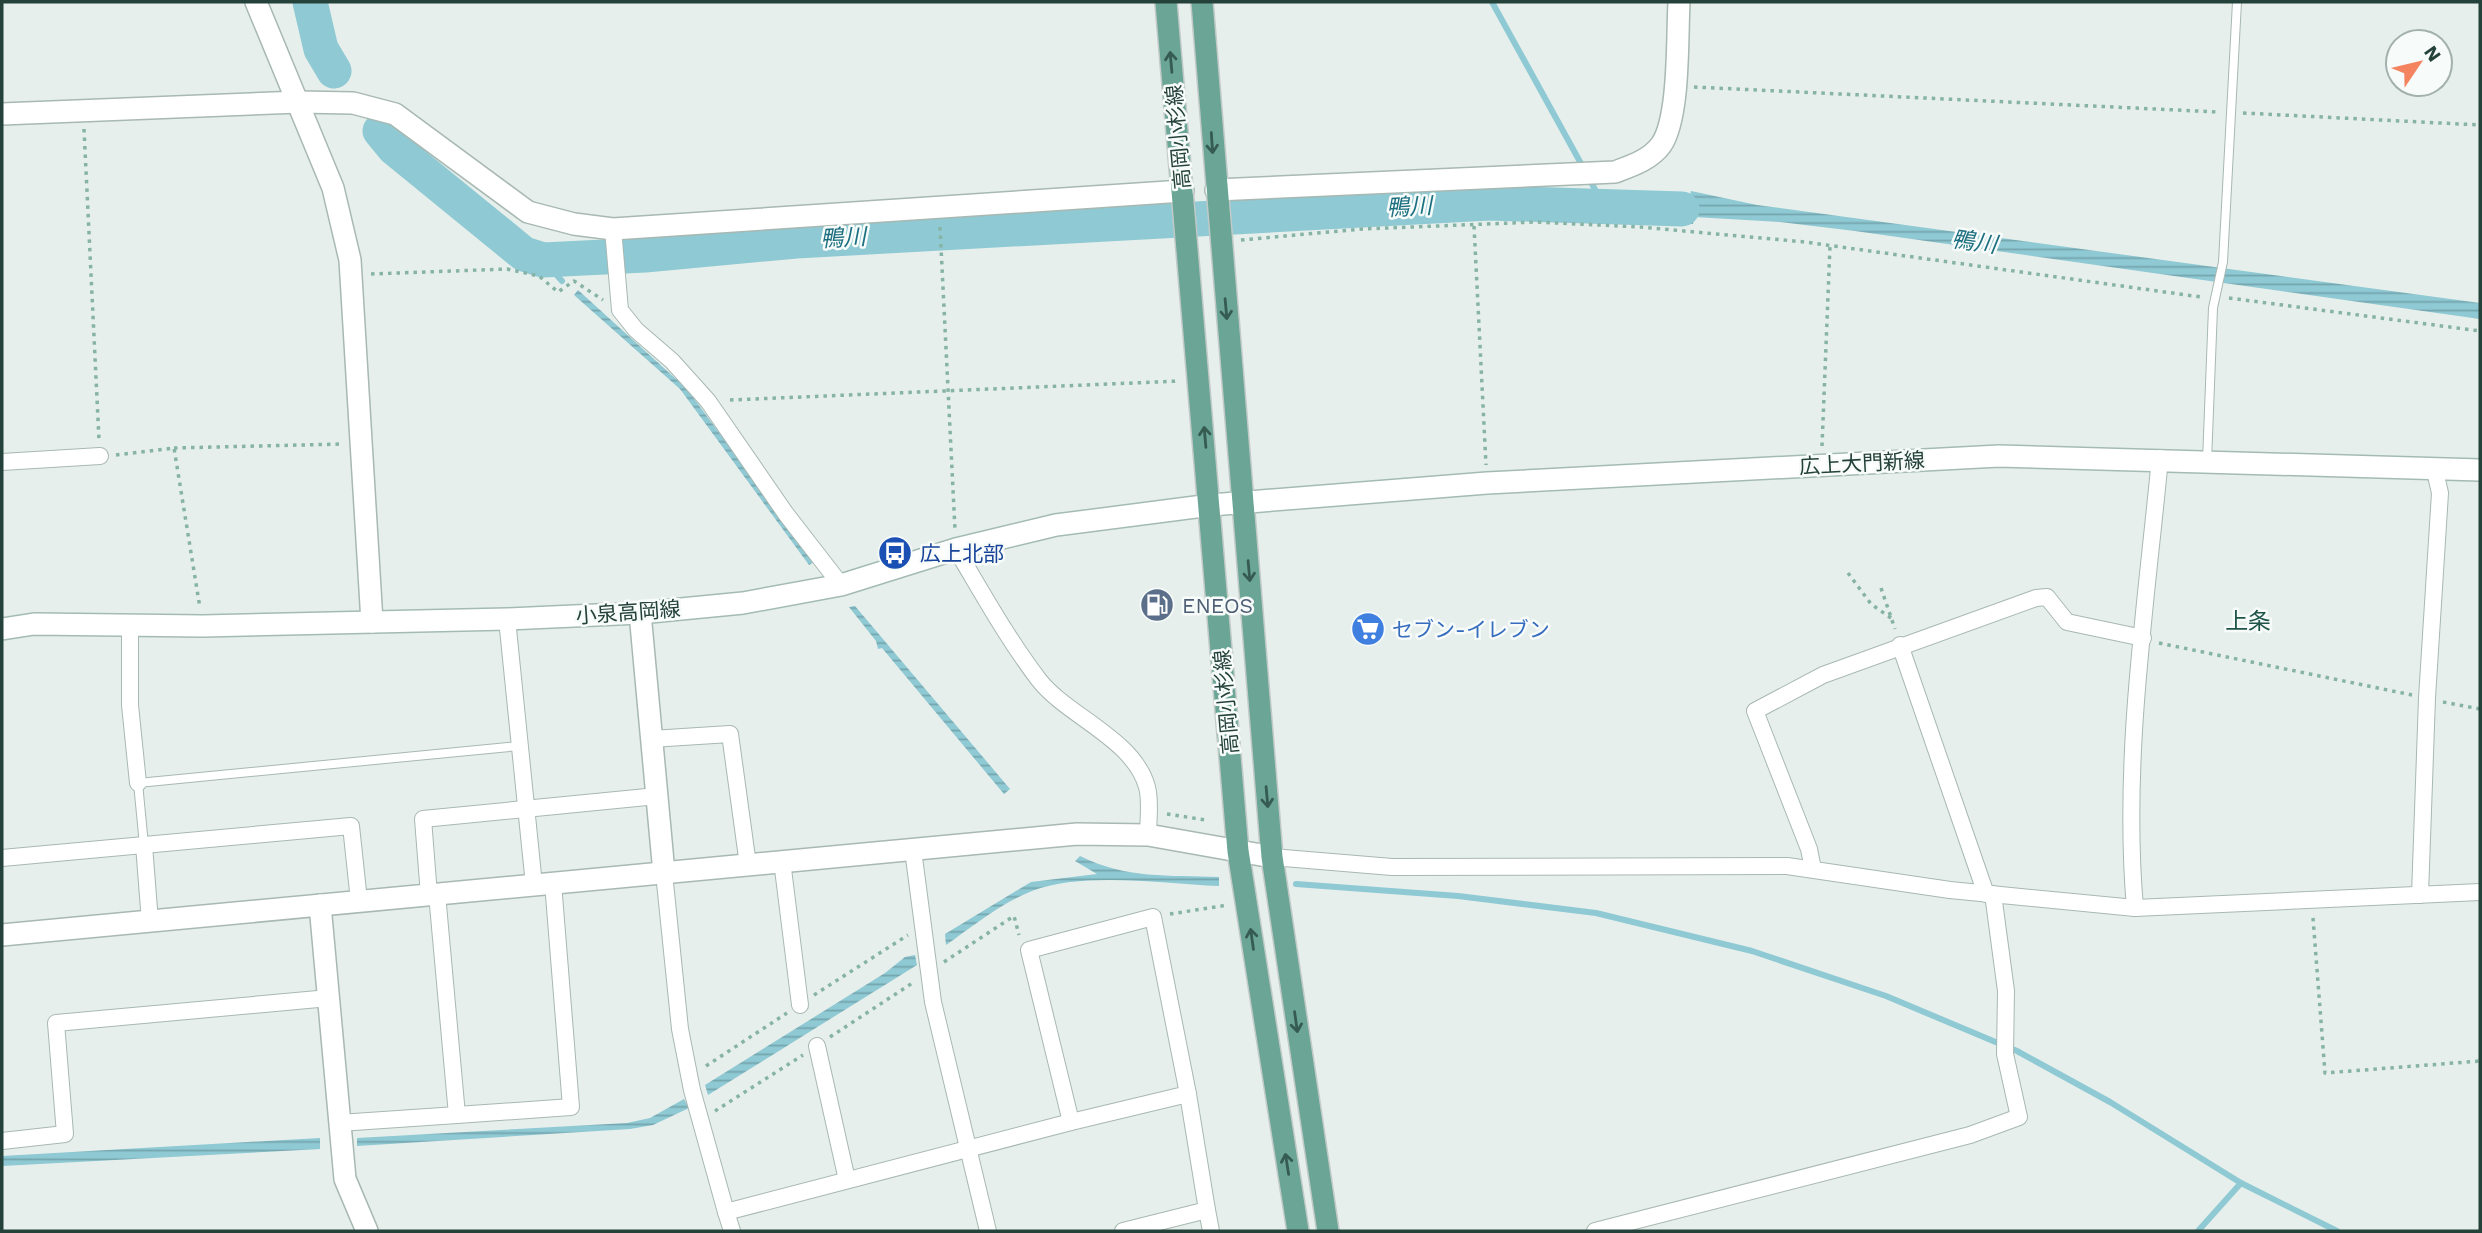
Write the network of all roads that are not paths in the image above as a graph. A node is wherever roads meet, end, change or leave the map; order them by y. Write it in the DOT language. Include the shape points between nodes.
graph roads {
  1 [pos="256,2"];
  2 [pos="1166,2"];
  3 [pos="1202,2"];
  4 [pos="1679,2"];
  5 [pos="2237,2"];
  6 [pos="299,102"];
  7 [pos="2,114"];
  8 [pos="1216,195"];
  9 [pos="1184,197"];
  10 [pos="614,234"];
  11 [pos="100,456"];
  12 [pos="2160,458"];
  13 [pos="2207,461"];
  14 [pos="2,462"];
  15 [pos="2434,467"];
  16 [pos="2480,470"];
  17 [pos="1244,503"];
  18 [pos="1211,505"];
  19 [pos="956,549"];
  20 [pos="841,584"];
  21 [pos="640,613"];
  22 [pos="507,619"];
  23 [pos="373,622"];
  24 [pos="131,624"];
  25 [pos="2,629"];
  26 [pos="2143,640"];
  27 [pos="1900,645"];
  28 [pos="652,739"];
  29 [pos="519,746"];
  30 [pos="138,783"];
  31 [pos="657,796"];
  32 [pos="526,808"];
  33 [pos="1148,835"];
  34 [pos="144,845"];
  35 [pos="914,850"];
  36 [pos="1238,850"];
  37 [pos="1272,857"];
  38 [pos="2,858"];
  39 [pos="782,861"];
  40 [pos="748,865"];
  41 [pos="1813,869"];
  42 [pos="664,873"];
  43 [pos="544,884"];
  44 [pos="2480,892"];
  45 [pos="433,894"];
  46 [pos="1989,894"];
  47 [pos="2420,895"];
  48 [pos="359,901"];
  49 [pos="320,905"];
  50 [pos="2135,908"];
  51 [pos="150,922"];
  52 [pos="2,935"];
  53 [pos="329,998"];
  54 [pos="800,1005"];
  55 [pos="817,1046"];
  56 [pos="1188,1094"];
  57 [pos="457,1115"];
  58 [pos="1071,1122"];
  59 [pos="339,1123"];
  60 [pos="2,1141"];
  61 [pos="970,1149"];
  62 [pos="847,1180"];
  63 [pos="1208,1210"];
  64 [pos="726,1212"];
  65 [pos="367,1231"];
  66 [pos="732,1231"];
  67 [pos="988,1231"];
  68 [pos="1123,1231"];
  69 [pos="1211,1231"];
  70 [pos="1298,1231"];
  71 [pos="1328,1231"];
  72 [pos="1595,1231"];
  1 -- 6 [label="street"];
  9 -- 2 [label="main road, 高岡小杉線, one-way"];
  3 -- 8 [label="main road, 高岡小杉線, one-way"];
  4 -- 8 [label="street" via="1672,119 1661,145 1639,164 1615,172"];
  5 -- 13 [label="lane" via="2223,262 2213,308"];
  6 -- 7 [label="street"];
  6 -- 10 [label="street" via="353,103 395,114 528,212"];
  6 -- 23 [label="street" via="333,188 352,276"];
  8 -- 17 [label="main road, 高岡小杉線, one-way"];
  9 -- 10 [label="street" via="939,207"];
  18 -- 9 [label="main road, 高岡小杉線, one-way"];
  10 -- 20 [label="street" via="620,310 708,401"];
  11 -- 14 [label="street"];
  12 -- 13 [label="street, 広上大門新線"];
  12 -- 17 [label="street, 広上大門新線" via="1999,456 1487,483"];
  12 -- 26 [label="street"];
  13 -- 15 [label="street, 広上大門新線"];
  15 -- 16 [label="street, 広上大門新線"];
  15 -- 47 [label="street" via="2441,493"];
  17 -- 18 [label="street, 小泉高岡線"];
  17 -- 37 [label="main road, 高岡小杉線, one-way"];
  18 -- 19 [label="street, 小泉高岡線" via="1056,525"];
  18 -- 36 [label="main road, 高岡小杉線"];
  19 -- 20 [label="street, 小泉高岡線"];
  19 -- 33 [label="street" via="993,616 1041,683 1136,766 1147,788"];
  20 -- 21 [label="street, 小泉高岡線" via="743,603"];
  21 -- 22 [label="street, 小泉高岡線"];
  21 -- 28 [label="street"];
  22 -- 23 [label="street, 小泉高岡線"];
  22 -- 29 [label="street"];
  23 -- 24 [label="street, 小泉高岡線"];
  24 -- 25 [label="street, 小泉高岡線" via="34,624"];
  24 -- 30 [label="street" via="130,705"];
  26 -- 27 [label="street" via="2067,622 2046,597"];
  26 -- 50 [label="street" via="2133,744 2130,849"];
  27 -- 41 [label="street" via="1823,675 1755,711 1810,849"];
  27 -- 46 [label="street"];
  28 -- 31 [label="street"];
  28 -- 40 [label="street" via="730,734"];
  29 -- 30 [label="lane"];
  29 -- 32 [label="street"];
  30 -- 34 [label="lane"];
  31 -- 32 [label="street"];
  31 -- 42 [label="street"];
  32 -- 43 [label="street"];
  32 -- 45 [label="street" via="423,819"];
  33 -- 35 [label="street" via="1077,834"];
  33 -- 36 [label="street"];
  34 -- 38 [label="street"];
  34 -- 48 [label="street" via="351,826"];
  34 -- 51 [label="street"];
  35 -- 39 [label="street"];
  35 -- 61 [label="street" via="933,1002"];
  36 -- 37 [label="street"];
  70 -- 36 [label="main road, 高岡小杉線, one-way"];
  37 -- 41 [label="street" via="1392,867"];
  37 -- 71 [label="main road, 高岡小杉線, one-way"];
  39 -- 40 [label="street"];
  39 -- 54 [label="street"];
  40 -- 42 [label="street"];
  41 -- 46 [label="street"];
  42 -- 43 [label="street"];
  42 -- 64 [label="street" via="680,1029"];
  43 -- 45 [label="street"];
  43 -- 57 [label="street" via="571,1107"];
  44 -- 47 [label="street"];
  45 -- 48 [label="street"];
  45 -- 57 [label="street"];
  46 -- 50 [label="street"];
  46 -- 72 [label="street" via="2006,991 2005,1054 2019,1117 1970,1135"];
  47 -- 50 [label="street"];
  48 -- 49 [label="street"];
  49 -- 51 [label="street"];
  49 -- 53 [label="street"];
  51 -- 52 [label="street"];
  53 -- 59 [label="street"];
  53 -- 60 [label="street" via="56,1023 65,1134"];
  55 -- 62 [label="street"];
  56 -- 58 [label="street"];
  56 -- 58 [label="street" via="1153,917 1029,950"];
  56 -- 63 [label="street"];
  57 -- 59 [label="street"];
  58 -- 61 [label="street"];
  59 -- 65 [label="street" via="345,1179"];
  61 -- 62 [label="street"];
  61 -- 67 [label="street"];
  62 -- 64 [label="street"];
  63 -- 68 [label="street"];
  63 -- 69 [label="street"];
  64 -- 66 [label="street"];
}
